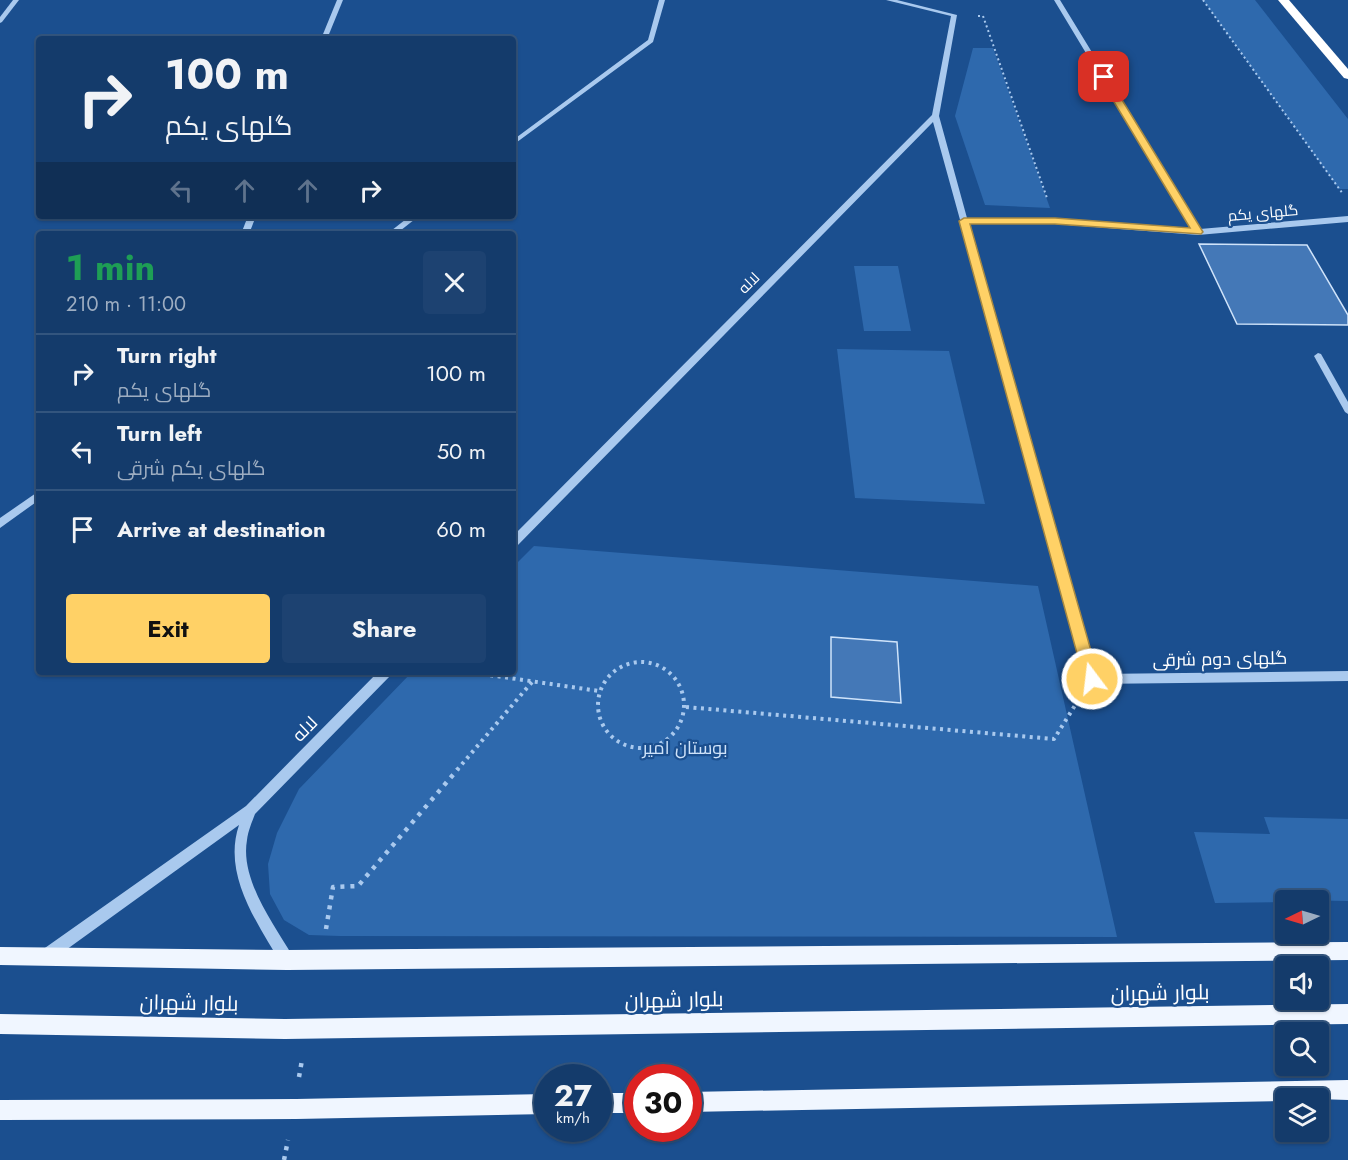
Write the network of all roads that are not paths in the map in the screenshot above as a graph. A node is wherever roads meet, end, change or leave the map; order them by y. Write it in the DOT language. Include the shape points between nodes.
graph roads {
  1 [pos="16,0"];
  2 [pos="340,0"];
  3 [pos="662,0"];
  4 [pos="889,0"];
  5 [pos="1057,0"];
  6 [pos="1283,0"];
  7 [pos="0,21"];
  8 [pos="325,36"];
  9 [pos="1348,76"];
  10 [pos="935,116"];
  11 [pos="516,141"];
  12 [pos="411,219"];
  13 [pos="1348,219"];
  14 [pos="964,221"];
  15 [pos="395,231"];
  16 [pos="1198,232"];
  17 [pos="1318,356"];
  18 [pos="1348,410"];
  19 [pos="36,497"];
  20 [pos="0,524"];
  21 [pos="516,540"];
  22 [pos="383,675"];
  23 [pos="1348,676"];
  24 [pos="250,810"];
  25 [pos="1348,951"];
  26 [pos="46,955"];
  27 [pos="0,956"];
  28 [pos="287,960"];
  29 [pos="1348,1014"];
  30 [pos="0,1024"];
  31 [pos="1348,1090"];
  32 [pos="702,1102"];
  33 [pos="534,1104"];
  34 [pos="0,1110"];
  1 -- 7 [label="street"];
  2 -- 8 [label="street"];
  3 -- 11 [label="street" via="651,41"];
  4 -- 10 [label="street" via="954,15"];
  5 -- 16 [label="street"];
  6 -- 9 [label="highway"];
  10 -- 14 [label="street"];
  10 -- 21 [label="street, لاله"];
  12 -- 15 [label="street"];
  13 -- 16 [label="street, گلهای یکم"];
  14 -- 16 [label="street, گلهای یکم" via="1055,221"];
  14 -- 23 [label="street, گلهای دوم شرقی" via="1092,679"];
  17 -- 18 [label="street"];
  19 -- 20 [label="street"];
  22 -- 24 [label="street, لاله"];
  24 -- 26 [label="street, لاله"];
  24 -- 28 [label="street" via="240,843 243,873"];
  25 -- 28 [label="main road"];
  26 -- 27 [label="main road"];
  26 -- 28 [label="main road"];
  29 -- 30 [label="main road, بلوار شهران" via="285,1029"];
  31 -- 32 [label="main road"];
  33 -- 34 [label="main road"];
}
